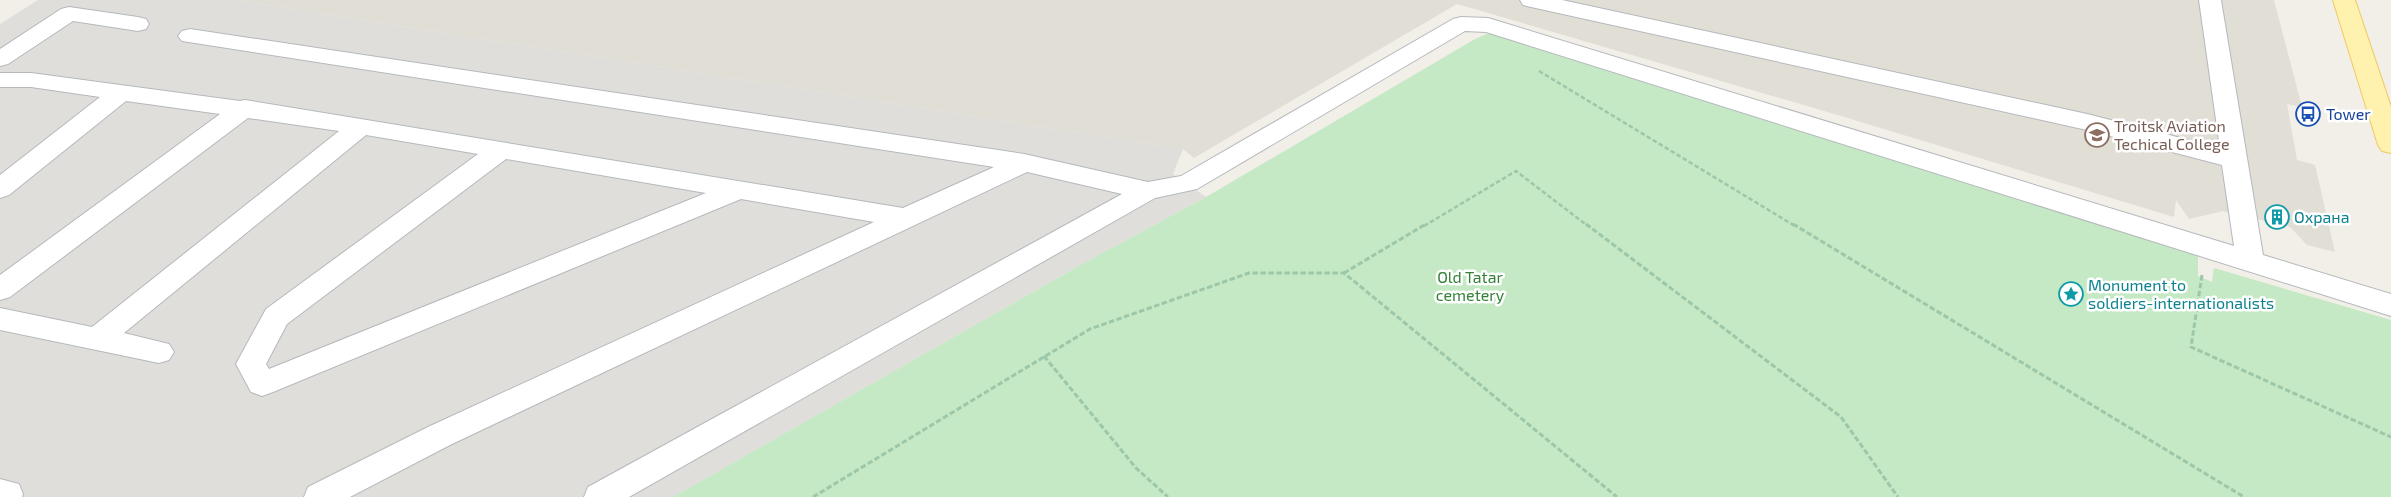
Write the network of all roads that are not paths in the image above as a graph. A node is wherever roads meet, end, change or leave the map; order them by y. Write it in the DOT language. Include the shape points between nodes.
graph roads {
  1 [pos="1530,0"];
  2 [pos="2210,0"];
  3 [pos="2344,0"];
  4 [pos="138,24"];
  5 [pos="190,36"];
  6 [pos="0,59"];
  7 [pos="0,80"];
  8 [pos="31,80"];
  9 [pos="122,92"];
  10 [pos="0,102"];
  11 [pos="245,108"];
  12 [pos="361,126"];
  13 [pos="2391,145"];
  14 [pos="501,150"];
  15 [pos="2234,160"];
  16 [pos="1024,163"];
  17 [pos="0,189"];
  18 [pos="739,190"];
  19 [pos="1148,191"];
  20 [pos="906,218"];
  21 [pos="2250,261"];
  22 [pos="0,290"];
  23 [pos="2391,305"];
  24 [pos="0,319"];
  25 [pos="97,339"];
  26 [pos="159,352"];
  27 [pos="320,497"];
  28 [pos="600,497"];
  1 -- 15 [label="lane" via="2087,122"];
  2 -- 15 [label="lane"];
  3 -- 13 [label="main road"];
  4 -- 6 [label="lane" via="69,14"];
  5 -- 16 [label="lane"];
  7 -- 8 [label="lane"];
  8 -- 9 [label="lane"];
  8 -- 10 [label="lane"];
  9 -- 11 [label="lane"];
  9 -- 17 [label="lane"];
  11 -- 12 [label="lane"];
  11 -- 22 [label="lane"];
  12 -- 14 [label="lane"];
  12 -- 25 [label="lane"];
  14 -- 18 [label="lane"];
  14 -- 18 [label="lane" via="276,317 251,364 262,384"];
  15 -- 21 [label="lane"];
  16 -- 19 [label="lane"];
  16 -- 20 [label="lane"];
  18 -- 20 [label="lane"];
  19 -- 21 [label="lane" via="1188,183 1461,24 1488,24"];
  19 -- 28 [label="lane"];
  20 -- 27 [label="lane" via="439,436"];
  21 -- 23 [label="lane"];
  24 -- 25 [label="lane"];
  25 -- 26 [label="lane"];
}
